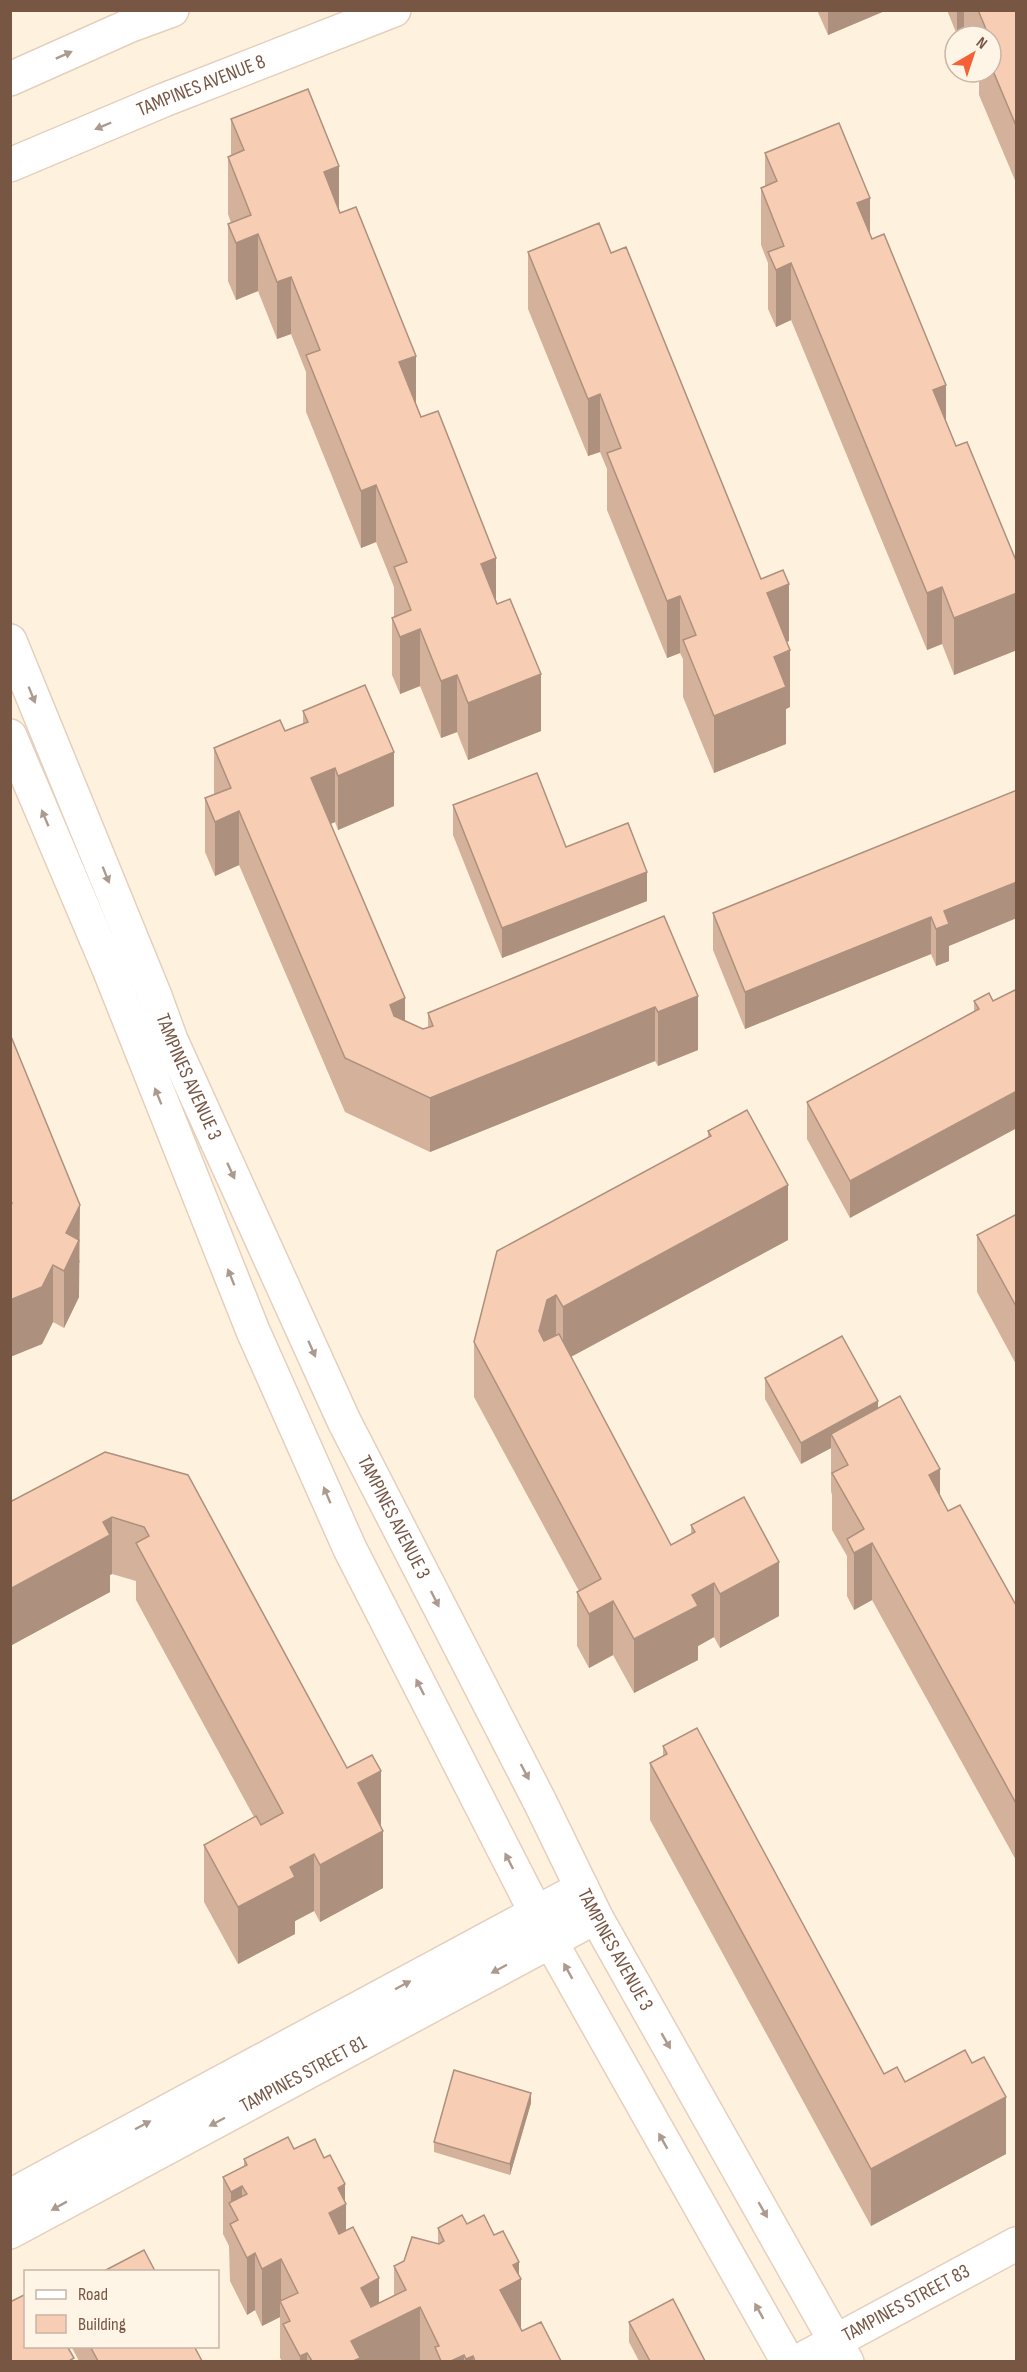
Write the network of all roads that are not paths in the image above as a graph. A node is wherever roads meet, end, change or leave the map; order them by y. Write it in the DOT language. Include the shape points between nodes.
graph roads {
  1 [pos="172,10"];
  2 [pos="394,10"];
  3 [pos="10,79"];
  4 [pos="10,165"];
  5 [pos="10,640"];
  6 [pos="10,736"];
  7 [pos="582,1888"];
  8 [pos="536,1913"];
  9 [pos="596,1917"];
  10 [pos="551,1942"];
  11 [pos="10,2196"];
  12 [pos="10,2232"];
  13 [pos="1017,2244"];
  14 [pos="841,2351"];
  15 [pos="788,2361"];
  16 [pos="797,2361"];
  3 -- 1 [label="street, one-way"];
  2 -- 4 [label="street, TAMPINES AVENUE 8, one-way"];
  5 -- 7 [label="street, TAMPINES AVENUE 3, one-way" via="171,1040 344,1421"];
  8 -- 6 [label="street, TAMPINES AVENUE 3, one-way" via="350,1549 253,1331 109,969"];
  7 -- 8 [label="street, TAMPINES STREET 81"];
  7 -- 9 [label="street, TAMPINES AVENUE 3"];
  8 -- 10 [label="street, TAMPINES AVENUE 3"];
  11 -- 8 [label="street, TAMPINES STREET 81, one-way"];
  9 -- 10 [label="street, TAMPINES STREET 81"];
  9 -- 14 [label="street, TAMPINES AVENUE 3, one-way"];
  10 -- 12 [label="street, TAMPINES STREET 81, one-way"];
  15 -- 10 [label="street, TAMPINES AVENUE 3, one-way"];
  13 -- 14 [label="street, TAMPINES STREET 83"];
  14 -- 16 [label="street, TAMPINES STREET 83"];
}
